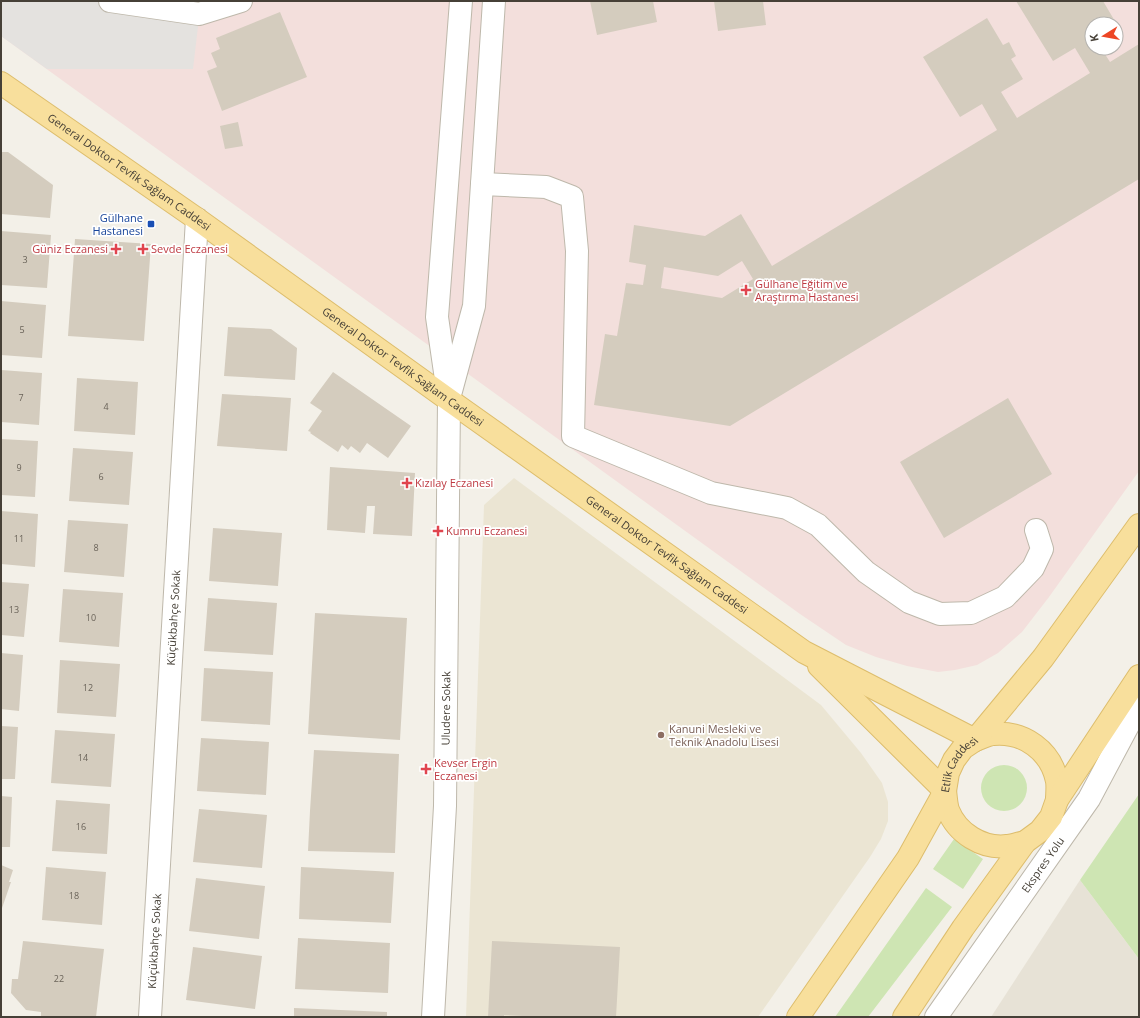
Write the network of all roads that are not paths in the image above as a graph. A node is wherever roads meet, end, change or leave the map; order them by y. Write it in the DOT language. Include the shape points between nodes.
graph roads {
  1 [pos="110,1"];
  2 [pos="241,1"];
  3 [pos="461,1"];
  4 [pos="494,1"];
  5 [pos="1,83"];
  6 [pos="482,184"];
  7 [pos="197,219"];
  8 [pos="449,400"];
  9 [pos="1139,524"];
  10 [pos="1036,530"];
  11 [pos="804,652"];
  12 [pos="1139,676"];
  13 [pos="1139,705"];
  14 [pos="975,740"];
  15 [pos="945,791"];
  16 [pos="1057,800"];
  17 [pos="1025,842"];
  18 [pos="150,1017"];
  19 [pos="434,1017"];
  20 [pos="798,1017"];
  21 [pos="904,1017"];
  22 [pos="936,1017"];
  1 -- 2 [label="street" via="199,14"];
  3 -- 8 [label="street" via="437,317"];
  4 -- 6 [label="street"];
  5 -- 7 [label="main road, General Doktor Tevfik Sağlam Caddesi"];
  6 -- 8 [label="street" via="474,306"];
  6 -- 10 [label="street" via="546,187 572,198 577,251 573,436 711,493 787,508 818,525 866,572 909,602 940,614 971,613 1005,597 1033,568 1042,548"];
  7 -- 8 [label="main road, General Doktor Tevfik Sağlam Caddesi"];
  7 -- 18 [label="street, Küçükbahçe Sokak"];
  8 -- 11 [label="main road, General Doktor Tevfik Sağlam Caddesi"];
  8 -- 19 [label="street, Uludere Sokak" via="445,806"];
  9 -- 14 [label="main road, Etlik Caddesi" via="1042,658"];
  11 -- 14 [label="main road, General Doktor Tevfik Sağlam Caddesi"];
  11 -- 15 [label="main road, General Doktor Tevfik Sağlam Caddesi"];
  12 -- 16 [label="main road"];
  13 -- 22 [label="street, Ekspres Yolu" via="1089,799"];
  14 -- 15 [label="main road, Etlik Caddesi" via="963,748 954,760 948,773"];
  14 -- 16 [label="main road" via="992,734 1010,734 1027,740 1041,750 1052,765 1057,782"];
  15 -- 17 [label="main road" via="948,810 957,826 971,838 988,846 1007,846"];
  15 -- 20 [label="main road, Etlik Caddesi" via="908,858"];
  16 -- 17 [label="main road" via="1044,827"];
  17 -- 21 [label="main road" via="963,928"];
}
